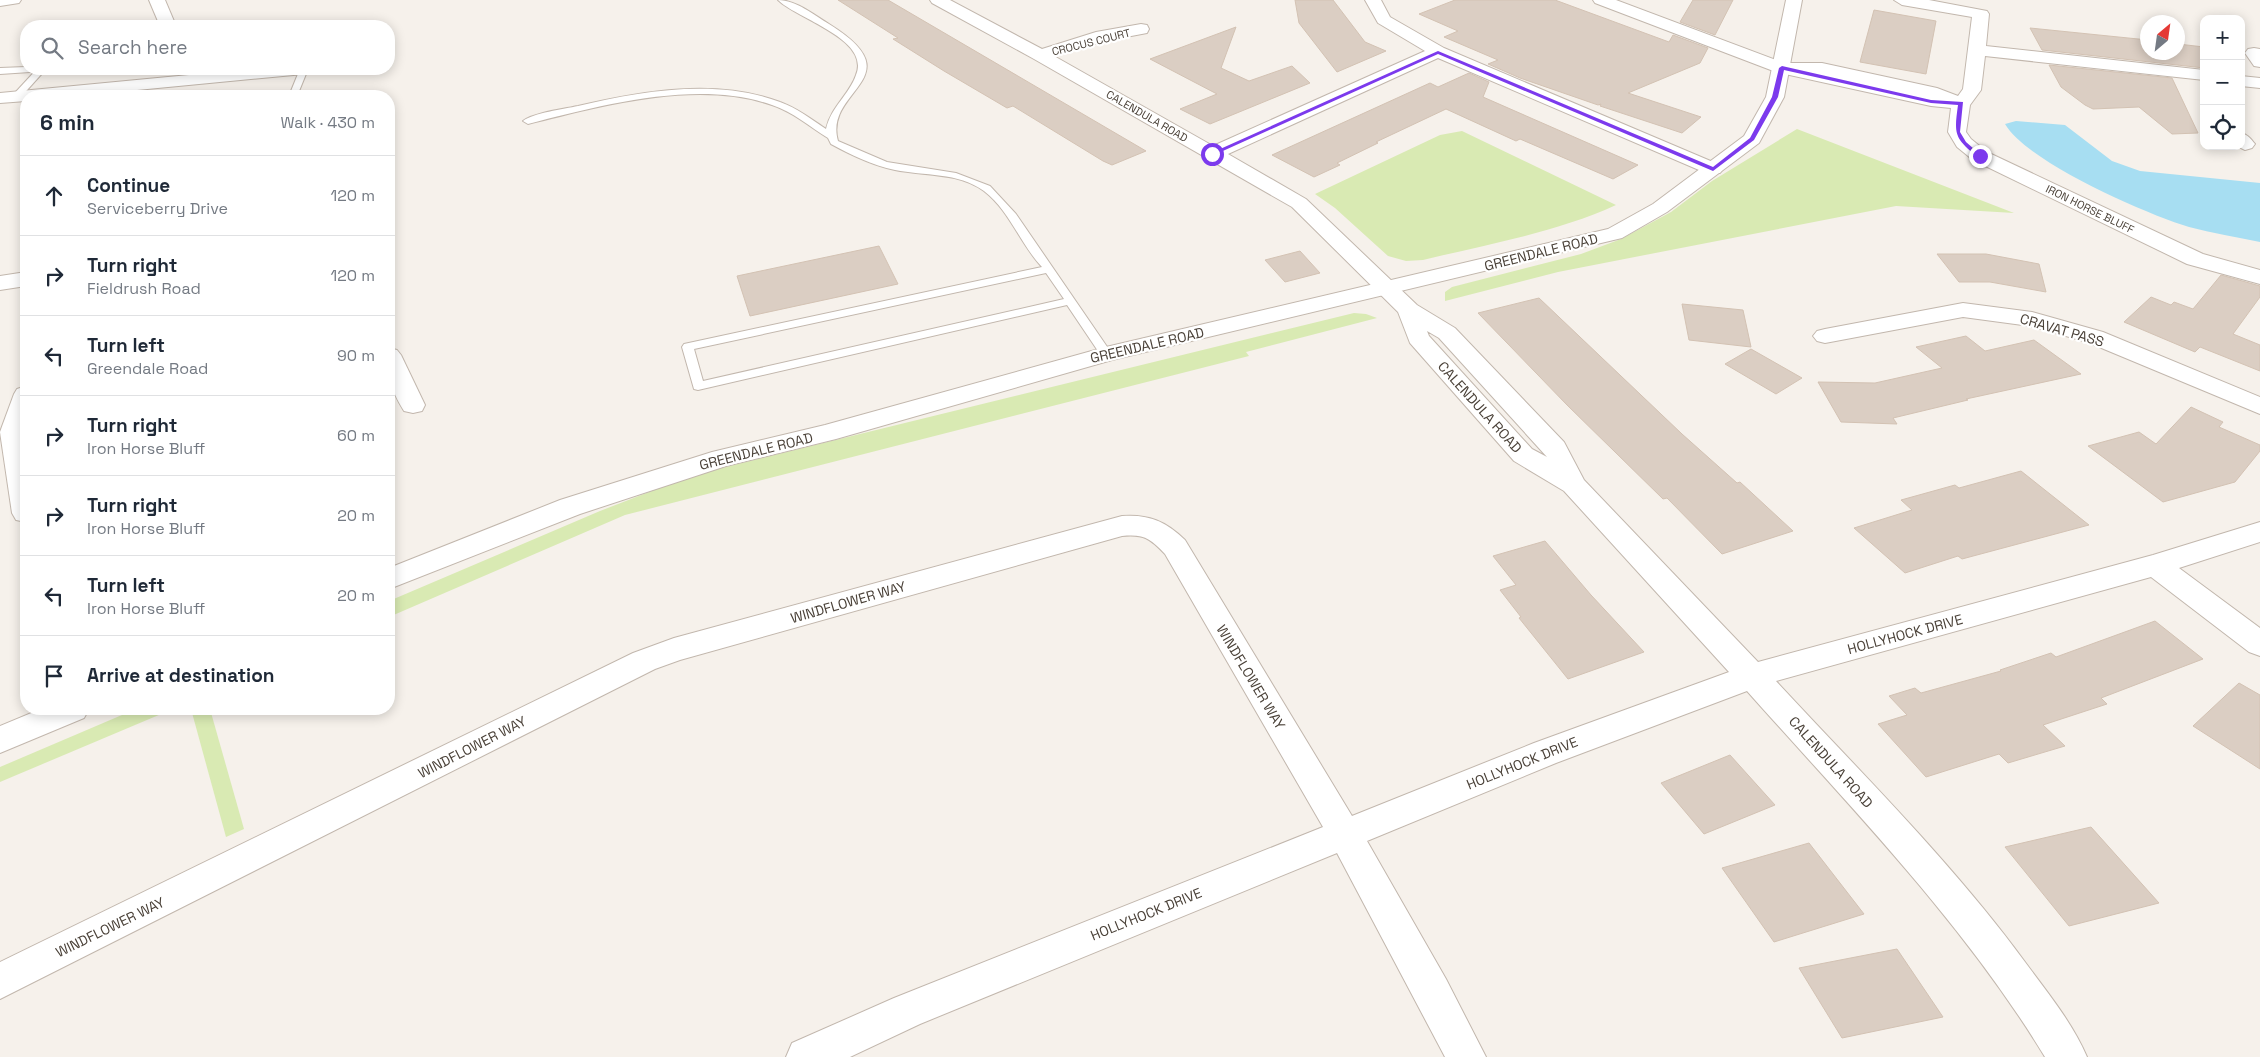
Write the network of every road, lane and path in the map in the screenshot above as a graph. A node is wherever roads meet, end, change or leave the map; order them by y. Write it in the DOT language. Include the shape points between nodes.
graph roads {
  1 [pos="0,0"];
  2 [pos="13,0"];
  3 [pos="157,0"];
  4 [pos="782,0"];
  5 [pos="938,0"];
  6 [pos="1373,0"];
  7 [pos="1601,0"];
  8 [pos="1642,0"];
  9 [pos="1794,0"];
  10 [pos="1902,0"];
  11 [pos="1626,10"];
  12 [pos="165,20"];
  13 [pos="1141,29"];
  14 [pos="1977,50"];
  15 [pos="1438,52"];
  16 [pos="1040,55"];
  17 [pos="1782,68"];
  18 [pos="20,70"];
  19 [pos="0,71"];
  20 [pos="35,75"];
  21 [pos="183,75"];
  22 [pos="302,75"];
  23 [pos="2200,75"];
  24 [pos="2245,81"];
  25 [pos="2260,83"];
  26 [pos="99,90"];
  27 [pos="295,90"];
  28 [pos="8,97"];
  29 [pos="1961,104"];
  30 [pos="528,121"];
  31 [pos="830,136"];
  32 [pos="1212,154"];
  33 [pos="1713,169"];
  34 [pos="1049,269"];
  35 [pos="2260,277"];
  36 [pos="20,280"];
  37 [pos="0,283"];
  38 [pos="1387,287"];
  39 [pos="1070,300"];
  40 [pos="1825,336"];
  41 [pos="1106,354"];
  42 [pos="395,368"];
  43 [pos="413,405"];
  44 [pos="2260,406"];
  45 [pos="20,412"];
  46 [pos="20,476"];
  47 [pos="2260,532"];
  48 [pos="2155,565"];
  49 [pos="395,578"];
  50 [pos="2260,644"];
  51 [pos="1752,676"];
  52 [pos="59,715"];
  53 [pos="0,740"];
  54 [pos="1344,834"];
  55 [pos="0,981"];
  56 [pos="806,1057"];
  57 [pos="1466,1057"];
  58 [pos="2067,1057"];
  1 -- 2 [label="street"];
  3 -- 12 [label="street"];
  4 -- 31 [label="lane" via="849,41 863,59 864,68 835,114"];
  5 -- 16 [label="street, CALENDULA ROAD"];
  6 -- 15 [label="street" via="1384,20"];
  7 -- 11 [label="street"];
  8 -- 11 [label="street"];
  9 -- 17 [label="street, GREENDALE ROAD"];
  10 -- 14 [label="street" via="1981,14"];
  11 -- 17 [label="street"];
  13 -- 16 [label="street, CROCUS COURT" via="1102,36"];
  14 -- 23 [label="street"];
  14 -- 29 [label="street" via="1972,90"];
  15 -- 32 [label="street"];
  15 -- 33 [label="street"];
  16 -- 32 [label="street, CALENDULA ROAD"];
  17 -- 29 [label="street" via="1931,102"];
  17 -- 33 [label="street, GREENDALE ROAD" via="1775,97 1752,139"];
  18 -- 19 [label="lane"];
  20 -- 28 [label="lane"];
  21 -- 26 [label="street"];
  22 -- 27 [label="lane"];
  24 -- 25 [label="street"];
  29 -- 35 [label="street, IRON HORSE BLUFF" via="1957,132 1964,143 1980,156 2195,259"];
  30 -- 31 [label="lane" via="675,93 715,93 750,96 776,103"];
  31 -- 34 [label="lane" via="834,142 860,157 900,168 971,180 985,188 997,197"];
  32 -- 38 [label="street, CALENDULA ROAD" via="1299,204"];
  33 -- 38 [label="street, GREENDALE ROAD" via="1642,220 1615,234"];
  34 -- 39 [label="lane"];
  34 -- 39 [label="lane" via="688,347 698,386"];
  36 -- 37 [label="street"];
  38 -- 41 [label="street, GREENDALE ROAD"];
  38 -- 51 [label="street, CALENDULA ROAD" via="1409,310 1418,338 1523,455 1573,485"];
  39 -- 41 [label="lane"];
  40 -- 44 [label="street, CRAVAT PASS" via="1963,310 2032,319 2096,337"];
  41 -- 49 [label="street, GREENDALE ROAD" via="827,433 721,458 637,484 570,507"];
  42 -- 43 [label="street"];
  45 -- 46 [label="street" via="13,432"];
  47 -- 48 [label="street, HOLLYHOCK DRIVE"];
  48 -- 50 [label="street"];
  48 -- 51 [label="street, HOLLYHOCK DRIVE"];
  51 -- 54 [label="street, HOLLYHOCK DRIVE" via="1545,753"];
  51 -- 58 [label="street, CALENDULA ROAD" via="1921,861 1982,933"];
  52 -- 53 [label="street"];
  54 -- 55 [label="street, WINDFLOWER WAY" via="1175,547 1150,526 1122,526 644,661"];
  54 -- 56 [label="street, HOLLYHOCK DRIVE" via="916,1007"];
  54 -- 57 [label="street, WINDFLOWER WAY" via="1432,989"];
}
